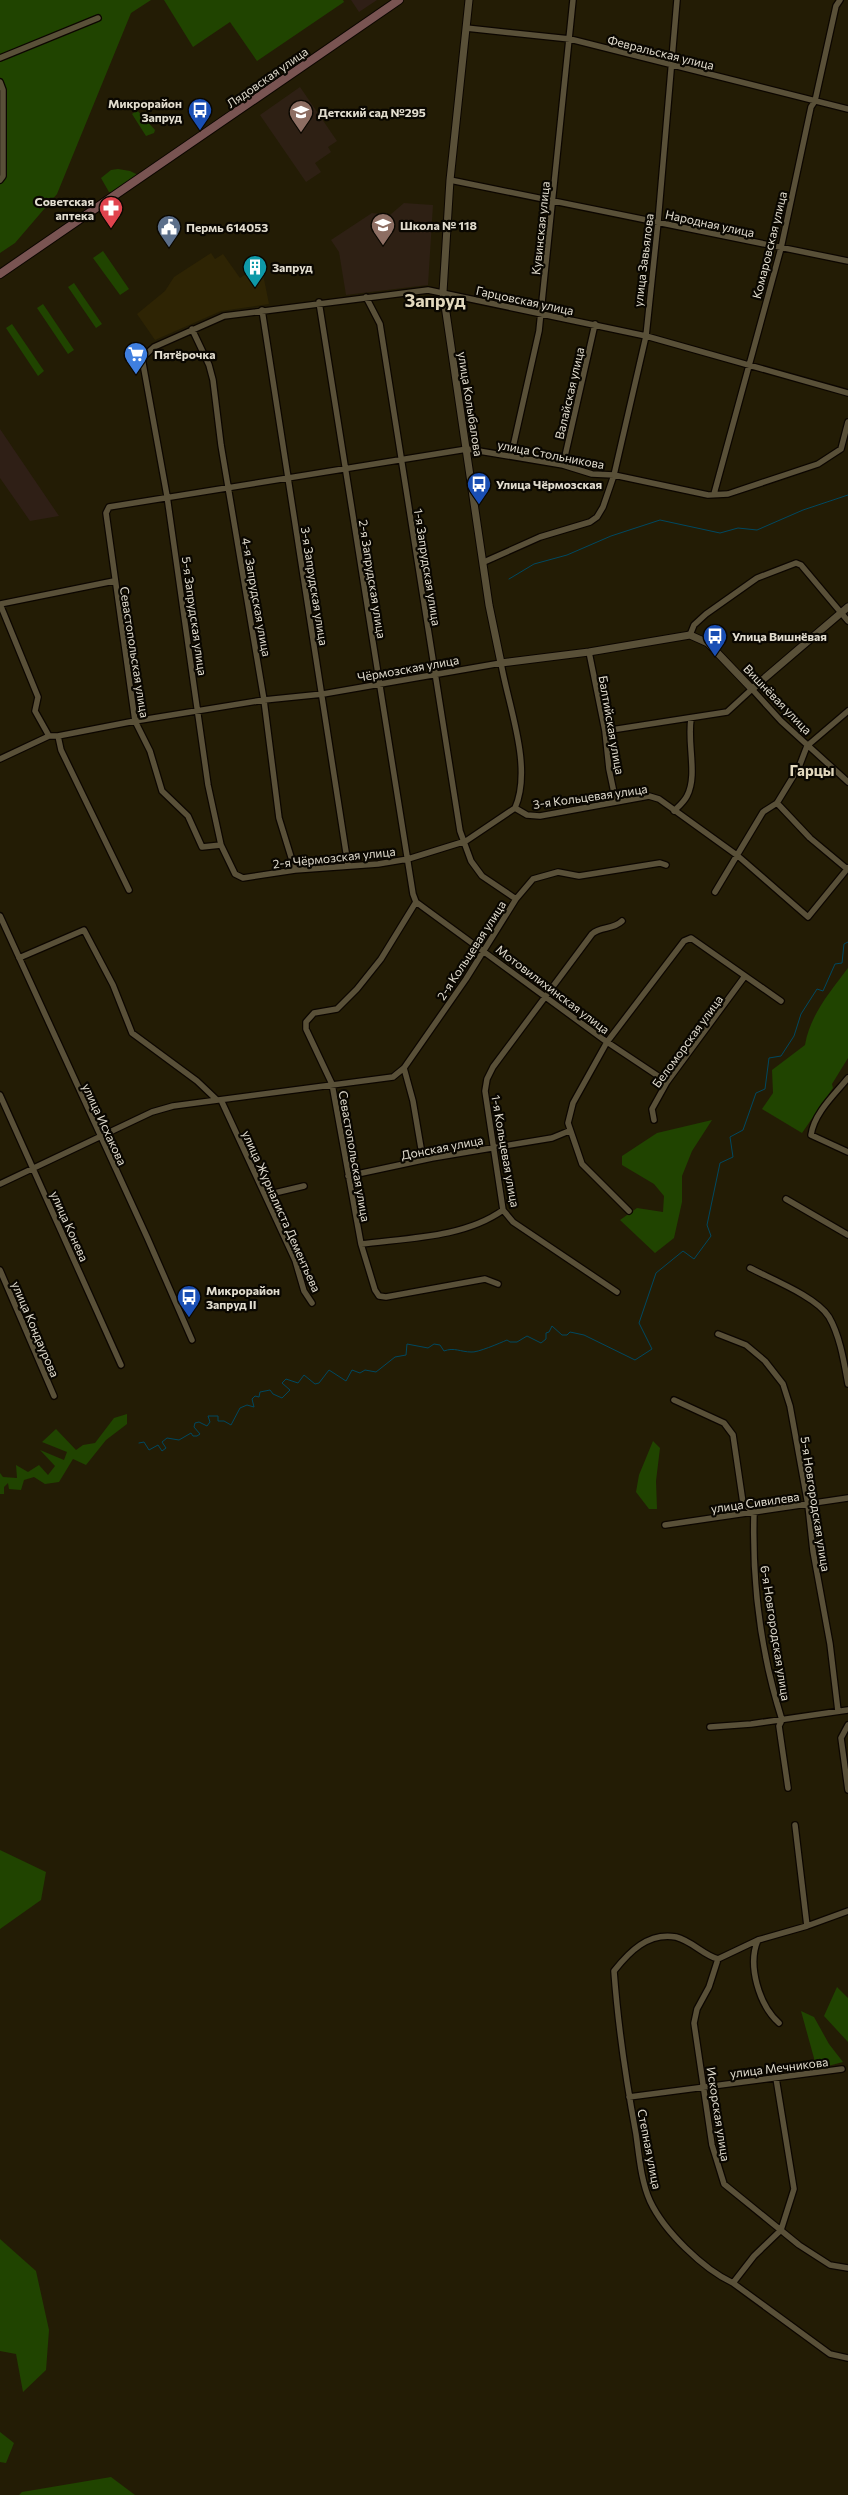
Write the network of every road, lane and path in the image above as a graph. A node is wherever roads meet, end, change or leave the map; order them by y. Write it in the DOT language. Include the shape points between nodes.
graph roads {
  1 [pos="399,0"];
  2 [pos="469,0"];
  3 [pos="573,0"];
  4 [pos="677,0"];
  5 [pos="840,0"];
  6 [pos="98,18"];
  7 [pos="466,28"];
  8 [pos="570,40"];
  9 [pos="0,58"];
  10 [pos="671,65"];
  11 [pos="0,82"];
  12 [pos="815,101"];
  13 [pos="848,109"];
  14 [pos="0,180"];
  15 [pos="450,180"];
  16 [pos="554,200"];
  17 [pos="658,222"];
  18 [pos="781,248"];
  19 [pos="848,261"];
  20 [pos="2,270"];
  21 [pos="443,292"];
  22 [pos="366,297"];
  23 [pos="319,302"];
  24 [pos="262,310"];
  25 [pos="541,314"];
  26 [pos="595,324"];
  27 [pos="192,329"];
  28 [pos="646,336"];
  29 [pos="142,358"];
  30 [pos="750,365"];
  31 [pos="848,393"];
  32 [pos="848,422"];
  33 [pos="467,449"];
  34 [pos="511,456"];
  35 [pos="401,460"];
  36 [pos="563,466"];
  37 [pos="345,469"];
  38 [pos="614,475"];
  39 [pos="289,477"];
  40 [pos="228,486"];
  41 [pos="714,494"];
  42 [pos="167,496"];
  43 [pos="106,512"];
  44 [pos="484,562"];
  45 [pos="114,581"];
  46 [pos="0,604"];
  47 [pos="848,607"];
  48 [pos="841,613"];
  49 [pos="848,621"];
  50 [pos="690,636"];
  51 [pos="589,652"];
  52 [pos="501,663"];
  53 [pos="436,675"];
  54 [pos="380,684"];
  55 [pos="752,690"];
  56 [pos="323,694"];
  57 [pos="264,700"];
  58 [pos="848,711"];
  59 [pos="199,712"];
  60 [pos="691,719"];
  61 [pos="135,721"];
  62 [pos="605,731"];
  63 [pos="49,736"];
  64 [pos="58,736"];
  65 [pos="807,746"];
  66 [pos="0,760"];
  67 [pos="848,782"];
  68 [pos="616,802"];
  69 [pos="777,803"];
  70 [pos="515,808"];
  71 [pos="674,811"];
  72 [pos="466,841"];
  73 [pos="221,845"];
  74 [pos="738,856"];
  75 [pos="408,859"];
  76 [pos="666,864"];
  77 [pos="348,865"];
  78 [pos="847,869"];
  79 [pos="294,870"];
  80 [pos="235,874"];
  81 [pos="129,890"];
  82 [pos="715,892"];
  83 [pos="516,900"];
  84 [pos="416,902"];
  85 [pos="0,916"];
  86 [pos="622,921"];
  87 [pos="484,950"];
  88 [pos="19,958"];
  89 [pos="746,976"];
  90 [pos="546,996"];
  91 [pos="781,1001"];
  92 [pos="607,1042"];
  93 [pos="404,1068"];
  94 [pos="848,1078"];
  95 [pos="667,1082"];
  96 [pos="332,1084"];
  97 [pos="0,1095"];
  98 [pos="219,1100"];
  99 [pos="654,1120"];
  100 [pos="569,1131"];
  101 [pos="100,1137"];
  102 [pos="494,1147"];
  103 [pos="848,1152"];
  104 [pos="423,1160"];
  105 [pos="34,1169"];
  106 [pos="348,1176"];
  107 [pos="0,1184"];
  108 [pos="304,1186"];
  109 [pos="266,1195"];
  110 [pos="786,1200"];
  111 [pos="503,1210"];
  112 [pos="629,1211"];
  113 [pos="848,1235"];
  114 [pos="361,1244"];
  115 [pos="750,1268"];
  116 [pos="0,1270"];
  117 [pos="498,1284"];
  118 [pos="617,1292"];
  119 [pos="312,1303"];
  120 [pos="718,1334"];
  121 [pos="192,1340"];
  122 [pos="121,1365"];
  123 [pos="848,1384"];
  124 [pos="54,1396"];
  125 [pos="674,1400"];
  126 [pos="848,1498"];
  127 [pos="808,1505"];
  128 [pos="754,1513"];
  129 [pos="665,1525"];
  130 [pos="848,1710"];
  131 [pos="838,1711"];
  132 [pos="782,1720"];
  133 [pos="848,1725"];
  134 [pos="710,1727"];
  135 [pos="788,1788"];
  136 [pos="848,1790"];
  137 [pos="795,1825"];
  138 [pos="848,1911"];
  139 [pos="807,1926"];
  140 [pos="758,1940"];
  141 [pos="718,1960"];
  142 [pos="779,2023"];
  143 [pos="842,2069"];
  144 [pos="776,2078"];
  145 [pos="704,2087"];
  146 [pos="629,2097"];
  147 [pos="780,2230"];
  148 [pos="848,2268"];
  149 [pos="733,2283"];
  150 [pos="848,2358"];
  1 -- 20 [label="main road, Лядовская улица"];
  2 -- 7 [label="street, улица Колыбалова"];
  3 -- 8 [label="street, Кувинская улица"];
  4 -- 10 [label="street, улица Завьялова"];
  5 -- 12 [label="street, Комаровская улица"];
  6 -- 9 [label="street"];
  7 -- 8 [label="street, Февральская улица"];
  7 -- 15 [label="street, улица Колыбалова"];
  8 -- 10 [label="street, Февральская улица"];
  8 -- 16 [label="street, Кувинская улица"];
  10 -- 12 [label="street, Февральская улица"];
  10 -- 17 [label="street, улица Завьялова"];
  11 -- 14 [label="street" via="3,90"];
  12 -- 13 [label="street, Февральская улица"];
  12 -- 18 [label="street, Комаровская улица" via="811,107"];
  15 -- 16 [label="street, Народная улица"];
  15 -- 21 [label="street, улица Колыбалова"];
  16 -- 17 [label="street, Народная улица"];
  16 -- 25 [label="street, Кувинская улица"];
  17 -- 18 [label="street, Народная улица"];
  17 -- 28 [label="street, улица Завьялова"];
  18 -- 19 [label="street, Народная улица"];
  18 -- 30 [label="street, Комаровская улица"];
  21 -- 22 [label="street, Гарцовская улица" via="428,290"];
  21 -- 25 [label="street, Гарцовская улица"];
  21 -- 33 [label="street, улица Колыбалова"];
  22 -- 23 [label="street, Гарцовская улица"];
  22 -- 35 [label="street, 1-я Запрудская улица" via="380,324"];
  23 -- 24 [label="street, Гарцовская улица"];
  23 -- 37 [label="street, 2-я Запрудская улица"];
  24 -- 27 [label="street, Гарцовская улица" via="224,316"];
  24 -- 39 [label="street, 3-я Запрудская улица"];
  25 -- 26 [label="street, Гарцовская улица"];
  25 -- 34 [label="street, Кувинская улица"];
  26 -- 28 [label="street, Гарцовская улица"];
  26 -- 36 [label="street, Валайская улица"];
  27 -- 29 [label="street, Гарцовская улица" via="154,347"];
  27 -- 40 [label="street, 4-я Запрудская улица" via="213,380"];
  28 -- 30 [label="street, Гарцовская улица"];
  28 -- 38 [label="street, улица Завьялова"];
  29 -- 42 [label="street, 5-я Запрудская улица"];
  30 -- 31 [label="street, Гарцовская улица"];
  30 -- 41 [label="street, Комаровская улица"];
  32 -- 41 [label="street, улица Стольникова" via="841,449 818,464 728,494"];
  33 -- 34 [label="street, улица Стольникова"];
  33 -- 35 [label="street, улица Стольникова"];
  33 -- 44 [label="street, улица Колыбалова"];
  34 -- 36 [label="street, улица Стольникова"];
  35 -- 37 [label="street, улица Стольникова"];
  35 -- 53 [label="street, 1-я Запрудская улица"];
  36 -- 38 [label="street, улица Стольникова" via="592,474"];
  37 -- 39 [label="street, улица Стольникова"];
  37 -- 54 [label="street, 2-я Запрудская улица"];
  38 -- 41 [label="street, улица Стольникова"];
  38 -- 44 [label="street, улица Завьялова" via="603,507 590,522 540,537"];
  39 -- 40 [label="street, улица Стольникова"];
  39 -- 56 [label="street, 3-я Запрудская улица"];
  40 -- 42 [label="street, улица Стольникова"];
  40 -- 57 [label="street, 4-я Запрудская улица"];
  42 -- 43 [label="street, улица Стольникова" via="112,506"];
  42 -- 59 [label="street, 5-я Запрудская улица"];
  43 -- 45 [label="street, Севастопольская улица"];
  44 -- 52 [label="street, улица Колыбалова"];
  45 -- 46 [label="street"];
  45 -- 61 [label="street, Севастопольская улица"];
  46 -- 63 [label="street" via="38,697 35,711"];
  47 -- 48 [label="street"];
  48 -- 49 [label="street"];
  48 -- 50 [label="street" via="796,563 757,578 706,614 694,625"];
  48 -- 55 [label="street"];
  50 -- 51 [label="street, Чёрмозская улица"];
  50 -- 55 [label="street, Вишнёвая улица" via="708,643"];
  51 -- 52 [label="street, Чёрмозская улица"];
  51 -- 62 [label="street, Балтийская улица"];
  52 -- 53 [label="street, Чёрмозская улица"];
  52 -- 70 [label="street, улица Колыбалова" via="520,759 520,798"];
  53 -- 54 [label="street, Чёрмозская улица"];
  53 -- 72 [label="street, 1-я Запрудская улица" via="460,831"];
  54 -- 56 [label="street, Чёрмозская улица"];
  54 -- 75 [label="street, 2-я Запрудская улица"];
  55 -- 60 [label="street" via="727,712"];
  55 -- 65 [label="street, Вишнёвая улица"];
  56 -- 57 [label="street, Чёрмозская улица"];
  56 -- 77 [label="street, 3-я Запрудская улица"];
  57 -- 59 [label="street, Чёрмозская улица"];
  57 -- 79 [label="street, 4-я Запрудская улица" via="279,818"];
  58 -- 65 [label="street"];
  59 -- 61 [label="street, Чёрмозская улица"];
  59 -- 73 [label="street, 5-я Запрудская улица" via="208,785"];
  60 -- 62 [label="street"];
  60 -- 71 [label="street" via="688,736 693,779 687,798"];
  61 -- 64 [label="street, Чёрмозская улица"];
  61 -- 73 [label="street, Севастопольская улица" via="150,751 162,791 188,816 202,847"];
  62 -- 68 [label="street, Балтийская улица"];
  63 -- 64 [label="street, Чёрмозская улица"];
  63 -- 66 [label="street, Чёрмозская улица"];
  64 -- 81 [label="street" via="61,750"];
  65 -- 67 [label="street, Вишнёвая улица"];
  65 -- 69 [label="street" via="799,767"];
  68 -- 70 [label="street, 3-я Кольцевая улица" via="540,816 527,815"];
  68 -- 71 [label="street, 3-я Кольцевая улица" via="649,796 659,799"];
  69 -- 74 [label="street" via="763,812"];
  69 -- 78 [label="street" via="803,832"];
  70 -- 72 [label="street, 2-я Чёрмозская улица"];
  71 -- 74 [label="street, 3-я Кольцевая улица"];
  72 -- 75 [label="street, 2-я Чёрмозская улица"];
  72 -- 83 [label="street, 1-я Запрудская улица" via="471,861 482,876"];
  73 -- 80 [label="street, 5-я Запрудская улица"];
  74 -- 78 [label="street, 3-я Кольцевая улица" via="808,917"];
  74 -- 82 [label="street"];
  75 -- 77 [label="street, 2-я Чёрмозская улица"];
  75 -- 84 [label="street"];
  76 -- 83 [label="street, 2-я Кольцевая улица" via="579,876 558,872 544,874 533,879"];
  77 -- 79 [label="street, 2-я Чёрмозская улица"];
  79 -- 80 [label="street, 2-я Чёрмозская улица" via="243,878"];
  83 -- 87 [label="street, 2-я Кольцевая улица"];
  84 -- 87 [label="street, Мотовилихинская улица"];
  84 -- 96 [label="street, Севастопольская улица" via="381,959 357,989 338,1009 314,1013 306,1022 306,1029"];
  85 -- 88 [label="street, улица Исхакова"];
  86 -- 90 [label="street, 1-я Кольцевая улица" via="618,926 601,928 592,934"];
  87 -- 90 [label="street, Мотовилихинская улица"];
  87 -- 93 [label="street, 2-я Кольцевая улица"];
  88 -- 98 [label="street, улица Журналиста Дементьева" via="84,930 113,985 132,1033"];
  88 -- 101 [label="street, улица Исхакова"];
  89 -- 91 [label="street"];
  89 -- 92 [label="street" via="692,938 684,941"];
  89 -- 95 [label="street, Беломорская улица"];
  90 -- 92 [label="street, Мотовилихинская улица"];
  90 -- 102 [label="street, 1-я Кольцевая улица" via="487,1079 485,1092"];
  92 -- 95 [label="street, Мотовилихинская улица"];
  92 -- 100 [label="street" via="573,1103"];
  93 -- 96 [label="street" via="383,1080"];
  93 -- 104 [label="street"];
  94 -- 103 [label="street" via="824,1107 811,1134"];
  95 -- 99 [label="street, Беломорская улица" via="652,1109"];
  96 -- 98 [label="street"];
  96 -- 106 [label="street, Севастопольская улица"];
  97 -- 105 [label="street, улица Конева"];
  98 -- 101 [label="street" via="152,1112"];
  98 -- 109 [label="street, улица Журналиста Дементьева"];
  100 -- 102 [label="street, Донская улица" via="552,1138"];
  100 -- 112 [label="street" via="582,1164"];
  101 -- 105 [label="street"];
  101 -- 121 [label="street, улица Исхакова"];
  102 -- 104 [label="street, Донская улица"];
  102 -- 111 [label="street, 1-я Кольцевая улица"];
  104 -- 106 [label="street, Донская улица"];
  105 -- 107 [label="street"];
  105 -- 122 [label="street, улица Конева"];
  106 -- 114 [label="street, Севастопольская улица"];
  108 -- 109 [label="street"];
  109 -- 119 [label="street, улица Журналиста Дементьева" via="295,1260 304,1291"];
  110 -- 113 [label="street"];
  111 -- 114 [label="street" via="466,1228"];
  111 -- 118 [label="street, 1-я Кольцевая улица" via="513,1222"];
  114 -- 117 [label="street, Севастопольская улица" via="379,1296 485,1279"];
  115 -- 123 [label="street" via="816,1303 829,1316 843,1354"];
  116 -- 124 [label="street, улица Кондаурова"];
  120 -- 127 [label="street, 5-я Новгородская улица" via="746,1345 765,1361 783,1384"];
  125 -- 128 [label="street" via="724,1423 733,1435 743,1504"];
  126 -- 127 [label="street, улица Сивилева"];
  127 -- 128 [label="street, улица Сивилева"];
  127 -- 131 [label="street, 5-я Новгородская улица"];
  128 -- 129 [label="street, улица Сивилева"];
  128 -- 132 [label="street, 6-я Новгородская улица" via="754,1577 773,1692"];
  130 -- 131 [label="street"];
  131 -- 132 [label="street"];
  132 -- 134 [label="street"];
  132 -- 135 [label="street, 6-я Новгородская улица" via="779,1726"];
  133 -- 136 [label="street" via="841,1738"];
  137 -- 139 [label="street"];
  138 -- 139 [label="street"];
  139 -- 140 [label="street"];
  140 -- 141 [label="street"];
  140 -- 142 [label="street" via="753,1951 753,1963 768,2010"];
  141 -- 145 [label="street, Искорская улица" via="695,2016"];
  141 -- 146 [label="street, Степная улица" via="676,1938 642,1942 614,1971"];
  143 -- 144 [label="street, улица Мечникова"];
  144 -- 145 [label="street, улица Мечникова"];
  144 -- 147 [label="street" via="794,2188"];
  145 -- 146 [label="street, улица Мечникова"];
  145 -- 147 [label="street, Искорская улица" via="712,2145 724,2184"];
  146 -- 149 [label="street, Степная улица" via="648,2192 661,2220 677,2239 719,2276"];
  147 -- 148 [label="street, Искорская улица" via="830,2265"];
  147 -- 149 [label="street"];
  149 -- 150 [label="street, Степная улица" via="830,2354"];
}
